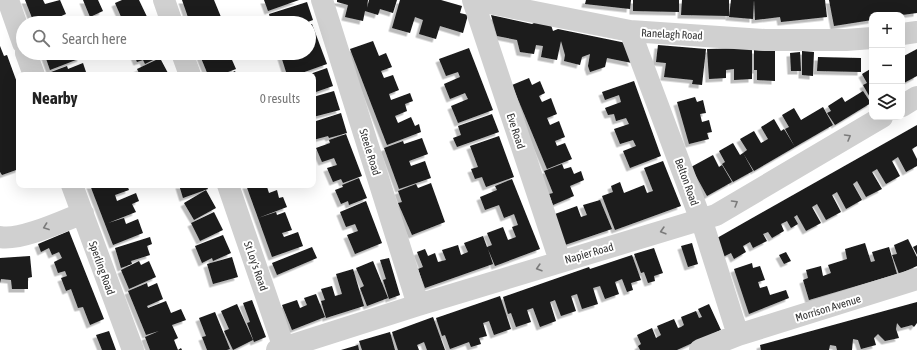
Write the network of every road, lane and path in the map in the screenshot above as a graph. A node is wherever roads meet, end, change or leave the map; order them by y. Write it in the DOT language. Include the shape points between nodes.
graph roads {
  1 [pos="8,0"];
  2 [pos="164,0"];
  3 [pos="322,0"];
  4 [pos="473,0"];
  5 [pos="170,16"];
  6 [pos="16,23"];
  7 [pos="630,32"];
  8 [pos="917,32"];
  9 [pos="905,34"];
  10 [pos="869,38"];
  11 [pos="29,60"];
  12 [pos="185,60"];
  13 [pos="33,72"];
  14 [pos="189,72"];
  15 [pos="917,97"];
  16 [pos="905,104"];
  17 [pos="877,120"];
  18 [pos="73,188"];
  19 [pos="229,188"];
  20 [pos="83,214"];
  21 [pos="701,220"];
  22 [pos="0,237"];
  23 [pos="560,261"];
  24 [pos="917,279"];
  25 [pos="418,305"];
  26 [pos="738,335"];
  27 [pos="281,349"];
  28 [pos="133,350"];
  29 [pos="700,350"];
  1 -- 6 [label="street"];
  2 -- 5 [label="street"];
  3 -- 25 [label="street, Steele Road"];
  4 -- 7 [label="street, Ranelagh Road"];
  4 -- 23 [label="street, Eve Road"];
  7 -- 10 [label="street, Ranelagh Road" via="765,40"];
  7 -- 21 [label="street, Belton Road"];
  8 -- 9 [label="street"];
  11 -- 13 [label="street"];
  12 -- 14 [label="street"];
  15 -- 16 [label="street"];
  21 -- 17 [label="street, Napier Road, one-way" via="716,214"];
  18 -- 20 [label="street, Sperling Road"];
  19 -- 27 [label="street, St Loy's Road"];
  20 -- 22 [label="street, one-way" via="23,235"];
  20 -- 28 [label="street, Sperling Road"];
  21 -- 23 [label="street, Napier Road, one-way"];
  21 -- 26 [label="street, Belton Road"];
  23 -- 25 [label="street, Napier Road, one-way"];
  24 -- 26 [label="street, Morrison Avenue"];
  25 -- 27 [label="street, Napier Road"];
  26 -- 29 [label="street, Morrison Avenue"];
}
